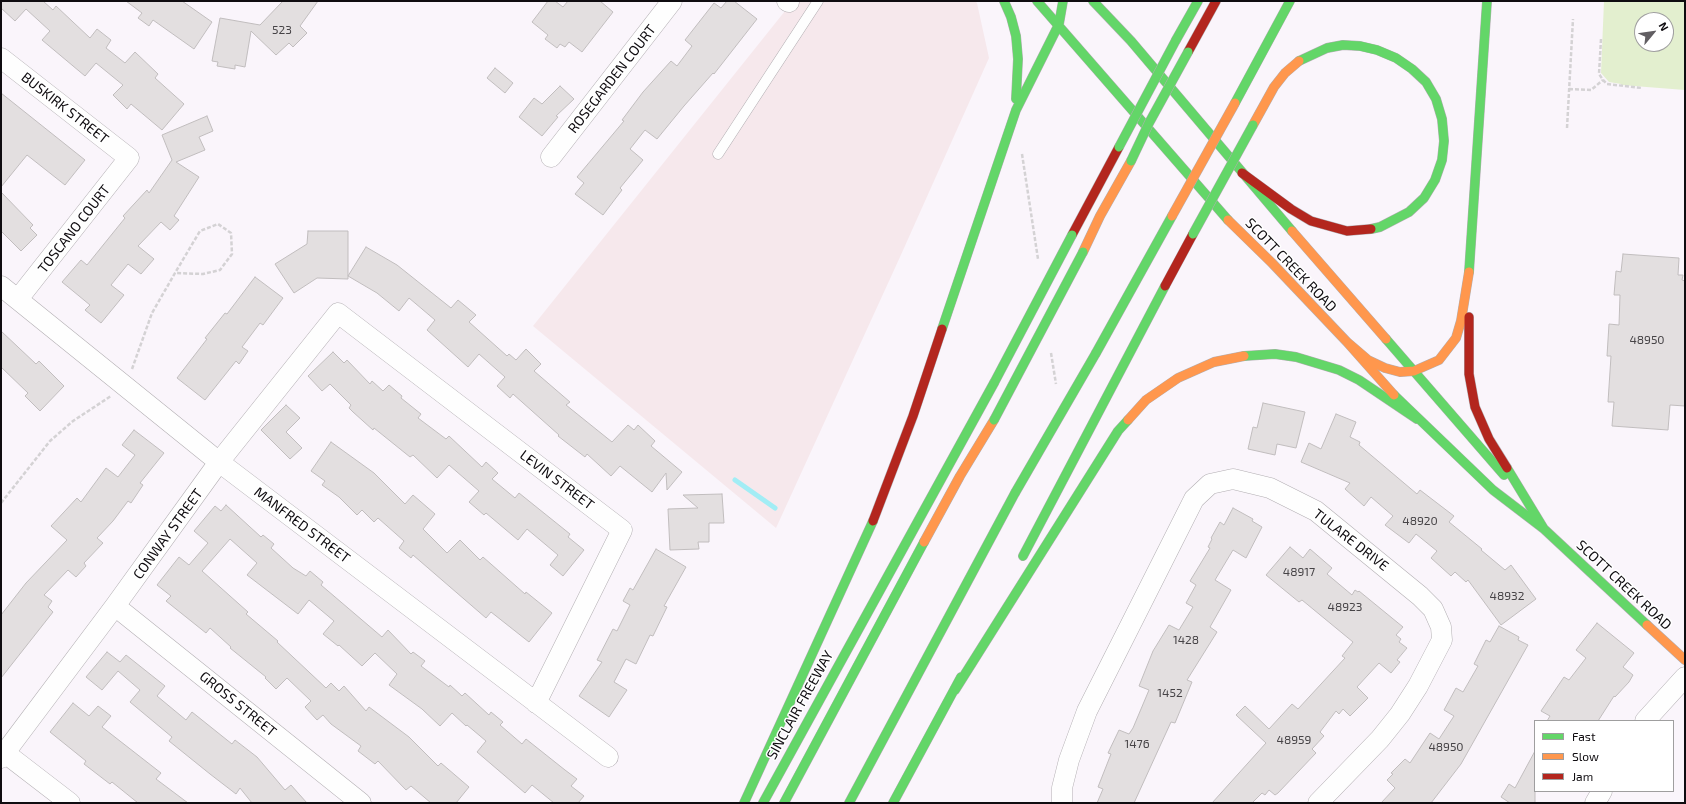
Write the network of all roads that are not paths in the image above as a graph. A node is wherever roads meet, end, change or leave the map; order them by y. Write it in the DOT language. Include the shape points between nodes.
graph roads {
  1 [pos="672,1"];
  2 [pos="818,1"];
  3 [pos="1004,1"];
  4 [pos="1037,1"];
  5 [pos="1063,1"];
  6 [pos="1093,1"];
  7 [pos="1198,1"];
  8 [pos="1216,1"];
  9 [pos="1290,1"];
  10 [pos="1487,1"];
  11 [pos="1059,24"];
  12 [pos="1,58"];
  13 [pos="1016,110"];
  14 [pos="718,154"];
  15 [pos="551,157"];
  16 [pos="129,158"];
  17 [pos="1242,173"];
  18 [pos="1469,277"];
  19 [pos="1,286"];
  20 [pos="18,299"];
  21 [pos="338,313"];
  22 [pos="1347,342"];
  23 [pos="1414,371"];
  24 [pos="1418,419"];
  25 [pos="219,462"];
  26 [pos="1544,529"];
  27 [pos="1018,566"];
  28 [pos="1000,600"];
  29 [pos="115,606"];
  30 [pos="1685,660"];
  31 [pos="1685,676"];
  32 [pos="955,690"];
  33 [pos="536,702"];
  34 [pos="1646,720"];
  35 [pos="3,755"];
  36 [pos="608,757"];
  37 [pos="1601,792"];
  38 [pos="70,803"];
  39 [pos="360,803"];
  40 [pos="744,803"];
  41 [pos="763,803"];
  42 [pos="784,803"];
  43 [pos="849,803"];
  44 [pos="893,803"];
  45 [pos="1062,803"];
  46 [pos="1318,803"];
  47 [pos="1595,803"];
  1 -- 15 [label="street, ROSEGARDEN COURT"];
  2 -- 14 [label="lane"];
  3 -- 13 [label="main road" via="1016,36"];
  4 -- 11 [label="main road, SCOTT CREEK ROAD"];
  5 -- 11 [label="main road"];
  6 -- 17 [label="main road, SCOTT CREEK ROAD" via="1131,41"];
  7 -- 41 [label="main road, SINCLAIR FREEWAY, bridge" via="994,383"];
  8 -- 42 [label="main road, bridge" via="1149,123 994,420 960,476"];
  9 -- 43 [label="main road, bridge" via="1096,353 1015,493"];
  10 -- 18 [label="main road"];
  11 -- 13 [label="main road"];
  11 -- 22 [label="main road, SCOTT CREEK ROAD" via="1223,215"];
  12 -- 16 [label="street, BUSKIRK STREET"];
  13 -- 40 [label="main road" via="894,468 840,596"];
  16 -- 20 [label="street, TOSCANO COURT"];
  17 -- 23 [label="main road, SCOTT CREEK ROAD"];
  17 -- 27 [label="main road, bridge" via="1311,221 1348,231 1380,227 1409,212 1435,180 1442,160 1444,141 1442,119 1436,99 1426,82 1412,69 1396,58 1360,46 1343,45 1327,48 1297,62 1285,73 1253,124 1094,418"];
  18 -- 23 [label="main road" via="1456,338 1439,360"];
  18 -- 26 [label="main road" via="1469,374 1475,407 1489,439"];
  19 -- 20 [label="street, MANFRED STREET"];
  20 -- 25 [label="street, MANFRED STREET"];
  21 -- 25 [label="street, CONWAY STREET"];
  21 -- 33 [label="street, LEVIN STREET" via="622,530"];
  22 -- 23 [label="main road" via="1368,360 1385,368 1400,372"];
  22 -- 24 [label="main road, SCOTT CREEK ROAD"];
  23 -- 26 [label="main road, SCOTT CREEK ROAD" via="1500,471"];
  24 -- 26 [label="main road, SCOTT CREEK ROAD" via="1493,490"];
  24 -- 32 [label="main road" via="1359,380 1339,370 1296,356 1275,354 1235,357 1214,362 1178,378 1146,400 1118,432"];
  25 -- 29 [label="street, CONWAY STREET"];
  25 -- 33 [label="street, MANFRED STREET"];
  26 -- 30 [label="main road, SCOTT CREEK ROAD"];
  28 -- 32 [label="main road"];
  29 -- 35 [label="street, CONWAY STREET"];
  29 -- 39 [label="street, GROSS STREET"];
  31 -- 34 [label="street"];
  32 -- 44 [label="main road"];
  33 -- 36 [label="street, MANFRED STREET"];
  35 -- 38 [label="street"];
  37 -- 47 [label="street"];
  45 -- 46 [label="street, TULARE DRIVE" via="1062,788 1069,760 1087,711 1194,499 1210,484 1233,479 1270,488 1316,511 1434,608 1441,627 1442,640 1400,714 1380,739"];
}
